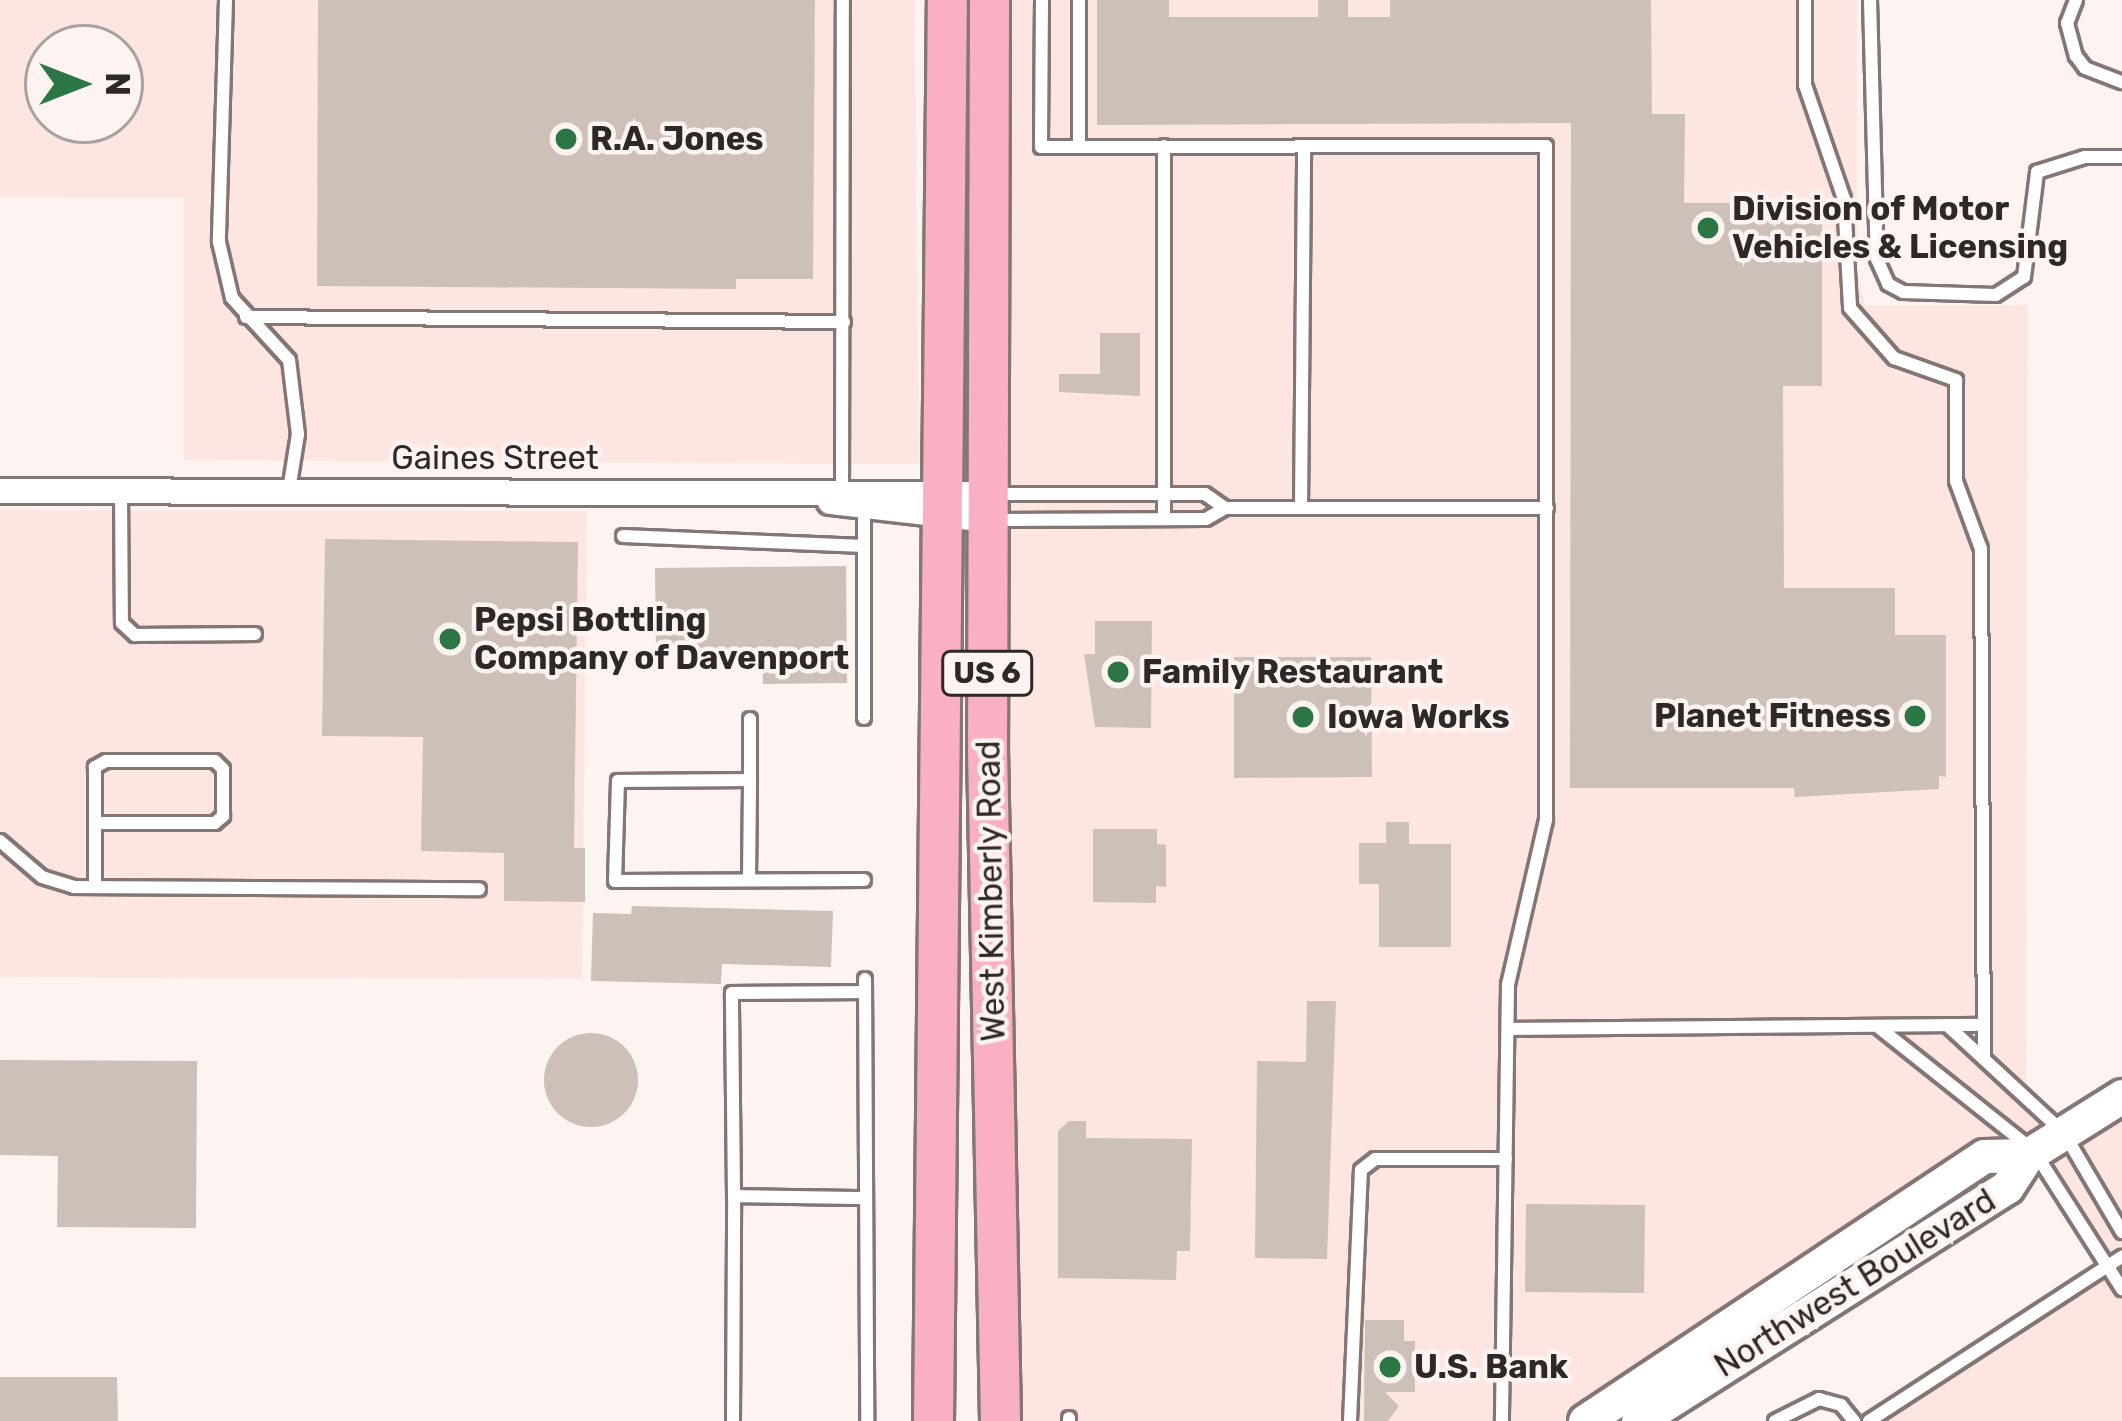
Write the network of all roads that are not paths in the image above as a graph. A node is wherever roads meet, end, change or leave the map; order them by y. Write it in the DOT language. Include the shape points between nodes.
graph roads {
  1 [pos="226,0"];
  2 [pos="843,0"];
  3 [pos="947,0"];
  4 [pos="989,0"];
  5 [pos="1042,0"];
  6 [pos="1079,0"];
  7 [pos="1805,0"];
  8 [pos="1870,0"];
  9 [pos="2077,0"];
  10 [pos="2122,82"];
  11 [pos="1079,146"];
  12 [pos="1164,146"];
  13 [pos="1304,146"];
  14 [pos="2122,157"];
  15 [pos="246,316"];
  16 [pos="844,322"];
  17 [pos="121,489"];
  18 [pos="290,490"];
  19 [pos="0,491"];
  20 [pos="1164,494"];
  21 [pos="853,500"];
  22 [pos="946,507"];
  23 [pos="989,507"];
  24 [pos="1225,508"];
  25 [pos="1301,508"];
  26 [pos="1547,508"];
  27 [pos="1164,520"];
  28 [pos="622,536"];
  29 [pos="864,545"];
  30 [pos="255,634"];
  31 [pos="864,718"];
  32 [pos="750,719"];
  33 [pos="749,780"];
  34 [pos="95,823"];
  35 [pos="0,841"];
  36 [pos="749,880"];
  37 [pos="864,880"];
  38 [pos="95,887"];
  39 [pos="479,889"];
  40 [pos="1876,1025"];
  41 [pos="1947,1025"];
  42 [pos="1983,1025"];
  43 [pos="1508,1028"];
  44 [pos="1984,1057"];
  45 [pos="2122,1096"];
  46 [pos="2064,1133"];
  47 [pos="2031,1153"];
  48 [pos="1505,1159"];
  49 [pos="734,1196"];
  50 [pos="866,1198"];
  51 [pos="2122,1232"];
  52 [pos="2122,1257"];
  53 [pos="2107,1267"];
  54 [pos="2122,1289"];
  55 [pos="733,1421"];
  56 [pos="867,1421"];
  57 [pos="933,1421"];
  58 [pos="1000,1421"];
  59 [pos="1350,1421"];
  60 [pos="1502,1421"];
  61 [pos="1586,1421"];
  62 [pos="1638,1421"];
  63 [pos="1775,1421"];
  64 [pos="1853,1421"];
  65 [pos="1869,1421"];
  1 -- 15 [label="lane" via="219,242 232,298"];
  2 -- 16 [label="lane"];
  3 -- 22 [label="main road, West Kimberly Road / US 6"];
  4 -- 23 [label="main road, West Kimberly Road / US 6"];
  5 -- 11 [label="lane" via="1041,147"];
  6 -- 11 [label="lane"];
  7 -- 42 [label="lane" via="1805,85 1844,200 1850,308 1894,358 1956,380 1956,481 1981,549"];
  8 -- 14 [label="lane" via="1877,259 1888,284 1903,292 1996,295 2024,277 2037,172 2085,157"];
  9 -- 10 [label="lane" via="2068,23 2076,56 2085,68"];
  11 -- 12 [label="lane"];
  12 -- 13 [label="lane"];
  12 -- 20 [label="lane"];
  13 -- 25 [label="lane"];
  13 -- 26 [label="lane" via="1546,146"];
  15 -- 16 [label="lane"];
  15 -- 18 [label="lane" via="290,360 298,434"];
  16 -- 21 [label="lane"];
  17 -- 18 [label="street, Gaines Street"];
  17 -- 19 [label="street, Gaines Street"];
  17 -- 30 [label="lane" via="122,623 135,635"];
  18 -- 21 [label="street, Gaines Street"];
  20 -- 23 [label="lane"];
  20 -- 24 [label="lane" via="1205,494"];
  20 -- 27 [label="lane"];
  21 -- 22 [label="street, Gaines Street"];
  21 -- 29 [label="lane"];
  22 -- 23 [label="street, Gaines Street"];
  22 -- 57 [label="main road, West Kimberly Road / US 6"];
  23 -- 27 [label="lane"];
  23 -- 58 [label="main road, West Kimberly Road / US 6"];
  24 -- 25 [label="lane"];
  24 -- 27 [label="lane" via="1206,520"];
  25 -- 26 [label="lane"];
  26 -- 43 [label="lane" via="1546,820 1524,890"];
  28 -- 29 [label="lane"];
  29 -- 31 [label="lane"];
  32 -- 33 [label="lane"];
  33 -- 36 [label="lane"];
  33 -- 36 [label="lane" via="618,781 615,880"];
  34 -- 34 [label="lane" via="95,767 106,761 215,761 223,770 223,816 215,823"];
  34 -- 38 [label="lane"];
  35 -- 38 [label="lane" via="42,877"];
  36 -- 37 [label="lane"];
  38 -- 39 [label="lane"];
  40 -- 41 [label="lane"];
  40 -- 43 [label="lane"];
  40 -- 47 [label="lane"];
  41 -- 42 [label="lane"];
  41 -- 44 [label="lane"];
  42 -- 44 [label="lane"];
  43 -- 48 [label="lane"];
  44 -- 46 [label="lane"];
  45 -- 46 [label="main road, Northwest Boulevard"];
  46 -- 47 [label="main road, Northwest Boulevard"];
  46 -- 51 [label="lane"];
  47 -- 53 [label="lane"];
  47 -- 61 [label="main road" via="1984,1156"];
  47 -- 62 [label="main road, Northwest Boulevard" via="2007,1187"];
  48 -- 59 [label="lane" via="1375,1159 1357,1178"];
  48 -- 60 [label="lane"];
  49 -- 50 [label="lane"];
  49 -- 50 [label="lane" via="732,993 865,985"];
  49 -- 55 [label="lane"];
  50 -- 56 [label="lane"];
  52 -- 53 [label="lane"];
  53 -- 54 [label="lane"];
  53 -- 65 [label="lane"];
  63 -- 64 [label="lane" via="1819,1399 1841,1405"];
}
